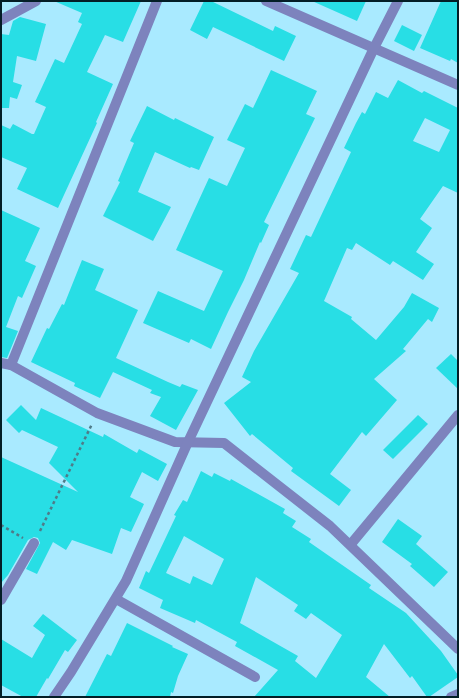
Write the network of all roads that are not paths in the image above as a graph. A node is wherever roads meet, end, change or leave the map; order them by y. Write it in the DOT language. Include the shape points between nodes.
graph roads {
  1 [pos="36,1"];
  2 [pos="156,1"];
  3 [pos="266,1"];
  4 [pos="398,1"];
  5 [pos="1,20"];
  6 [pos="374,48"];
  7 [pos="458,85"];
  8 [pos="6,364"];
  9 [pos="458,415"];
  10 [pos="188,442"];
  11 [pos="34,543"];
  12 [pos="351,544"];
  13 [pos="116,599"];
  14 [pos="1,600"];
  15 [pos="458,649"];
  16 [pos="255,677"];
  17 [pos="458,694"];
  18 [pos="54,697"];
  19 [pos="451,697"];
  1 -- 5 [label="street"];
  2 -- 8 [label="street"];
  3 -- 6 [label="street"];
  4 -- 6 [label="street"];
  6 -- 7 [label="street"];
  6 -- 10 [label="street"];
  8 -- 10 [label="street" via="97,413 174,442"];
  9 -- 12 [label="street"];
  10 -- 12 [label="street" via="224,443"];
  10 -- 13 [label="street" via="126,582"];
  11 -- 14 [label="street"];
  12 -- 15 [label="street"];
  13 -- 16 [label="street"];
  13 -- 18 [label="street"];
  17 -- 19 [label="street"];
}
